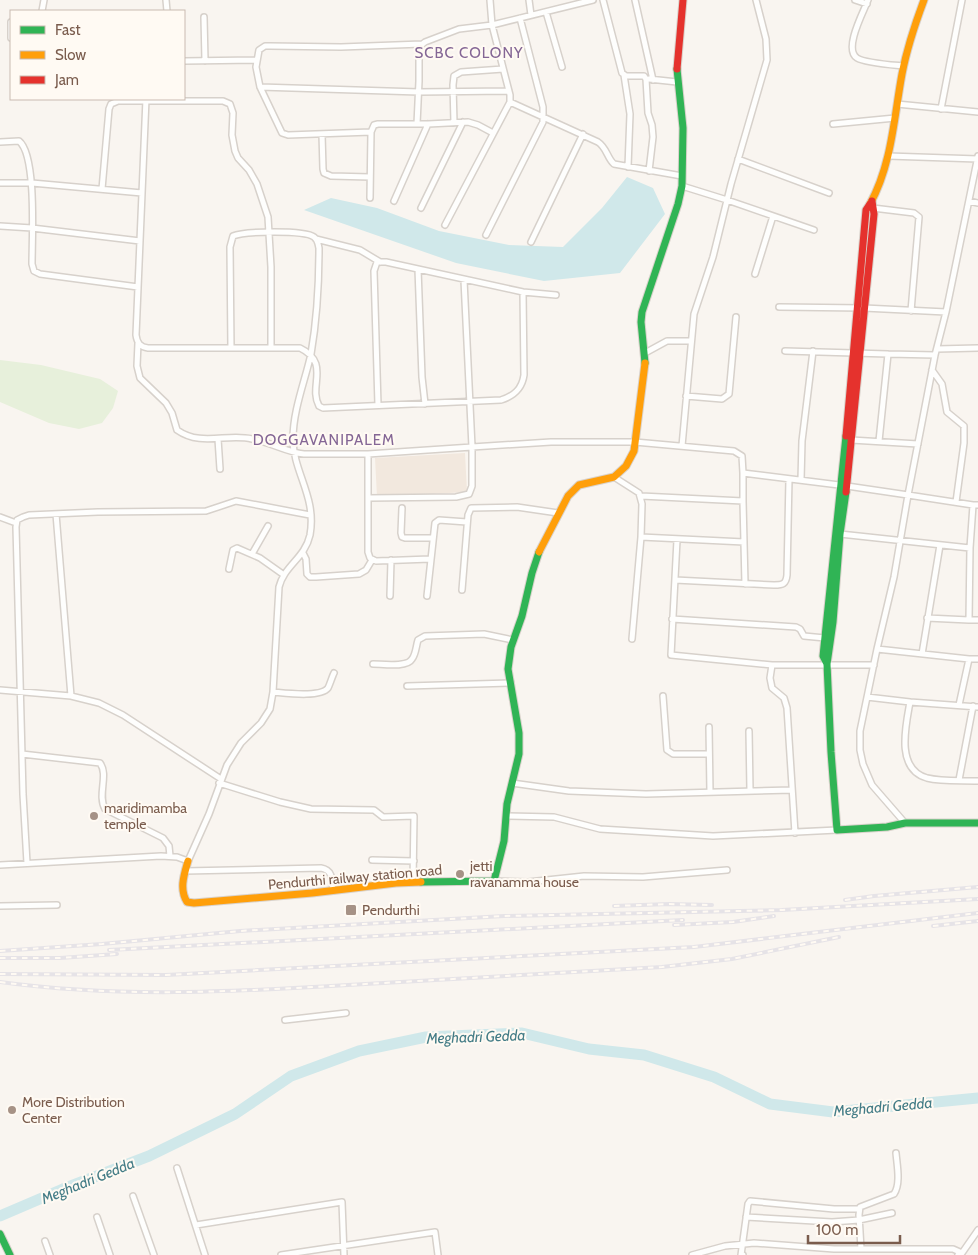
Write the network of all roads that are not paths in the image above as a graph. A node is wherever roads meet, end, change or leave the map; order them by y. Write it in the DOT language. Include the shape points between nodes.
graph roads {
  1 [pos="490,0"];
  2 [pos="530,0"];
  3 [pos="593,0"];
  4 [pos="603,0"];
  5 [pos="635,0"];
  6 [pos="684,0"];
  7 [pos="756,0"];
  8 [pos="855,0"];
  9 [pos="924,0"];
  10 [pos="962,0"];
  11 [pos="868,2"];
  12 [pos="546,12"];
  13 [pos="531,15"];
  14 [pos="204,17"];
  15 [pos="520,18"];
  16 [pos="492,25"];
  17 [pos="422,44"];
  18 [pos="205,60"];
  19 [pos="256,60"];
  20 [pos="185,61"];
  21 [pos="903,66"];
  22 [pos="562,67"];
  23 [pos="503,69"];
  24 [pos="624,75"];
  25 [pos="649,79"];
  26 [pos="677,82"];
  27 [pos="260,87"];
  28 [pos="509,91"];
  29 [pos="419,92"];
  30 [pos="453,93"];
  31 [pos="146,100"];
  32 [pos="510,102"];
  33 [pos="897,104"];
  34 [pos="941,109"];
  35 [pos="978,112"];
  36 [pos="543,116"];
  37 [pos="895,118"];
  38 [pos="463,122"];
  39 [pos="454,123"];
  40 [pos="417,124"];
  41 [pos="428,124"];
  42 [pos="833,124"];
  43 [pos="371,132"];
  44 [pos="493,133"];
  45 [pos="322,134"];
  46 [pos="582,134"];
  47 [pos="0,142"];
  48 [pos="888,156"];
  49 [pos="978,158"];
  50 [pos="738,159"];
  51 [pos="628,167"];
  52 [pos="649,171"];
  53 [pos="682,176"];
  54 [pos="370,177"];
  55 [pos="0,183"];
  56 [pos="32,183"];
  57 [pos="682,186"];
  58 [pos="102,189"];
  59 [pos="142,193"];
  60 [pos="829,193"];
  61 [pos="370,198"];
  62 [pos="728,200"];
  63 [pos="394,201"];
  64 [pos="969,201"];
  65 [pos="978,203"];
  66 [pos="872,205"];
  67 [pos="421,208"];
  68 [pos="773,216"];
  69 [pos="445,225"];
  70 [pos="0,226"];
  71 [pos="32,228"];
  72 [pos="814,230"];
  73 [pos="269,232"];
  74 [pos="486,235"];
  75 [pos="316,239"];
  76 [pos="140,242"];
  77 [pos="532,242"];
  78 [pos="380,262"];
  79 [pos="418,268"];
  80 [pos="755,274"];
  81 [pos="464,280"];
  82 [pos="138,287"];
  83 [pos="522,292"];
  84 [pos="556,295"];
  85 [pos="779,307"];
  86 [pos="861,308"];
  87 [pos="911,311"];
  88 [pos="946,312"];
  89 [pos="736,317"];
  90 [pos="691,341"];
  91 [pos="138,343"];
  92 [pos="231,348"];
  93 [pos="271,348"];
  94 [pos="978,348"];
  95 [pos="937,349"];
  96 [pos="785,351"];
  97 [pos="813,351"];
  98 [pos="856,352"];
  99 [pos="645,353"];
  100 [pos="888,354"];
  101 [pos="310,355"];
  102 [pos="935,355"];
  103 [pos="932,370"];
  104 [pos="686,396"];
  105 [pos="470,402"];
  106 [pos="425,404"];
  107 [pos="378,405"];
  108 [pos="218,439"];
  109 [pos="851,440"];
  110 [pos="880,441"];
  111 [pos="635,442"];
  112 [pos="918,444"];
  113 [pos="682,446"];
  114 [pos="472,447"];
  115 [pos="294,453"];
  116 [pos="368,454"];
  117 [pos="220,469"];
  118 [pos="742,473"];
  119 [pos="614,477"];
  120 [pos="789,479"];
  121 [pos="801,480"];
  122 [pos="844,485"];
  123 [pos="908,495"];
  124 [pos="641,496"];
  125 [pos="369,498"];
  126 [pos="743,501"];
  127 [pos="956,502"];
  128 [pos="976,505"];
  129 [pos="402,508"];
  130 [pos="558,513"];
  131 [pos="56,514"];
  132 [pos="310,515"];
  133 [pos="0,516"];
  134 [pos="467,522"];
  135 [pos="16,523"];
  136 [pos="268,526"];
  137 [pos="840,534"];
  138 [pos="641,537"];
  139 [pos="432,538"];
  140 [pos="677,540"];
  141 [pos="901,540"];
  142 [pos="744,542"];
  143 [pos="940,545"];
  144 [pos="970,548"];
  145 [pos="303,553"];
  146 [pos="252,554"];
  147 [pos="430,559"];
  148 [pos="372,560"];
  149 [pos="391,560"];
  150 [pos="229,569"];
  151 [pos="284,575"];
  152 [pos="675,580"];
  153 [pos="745,584"];
  154 [pos="462,590"];
  155 [pos="390,596"];
  156 [pos="427,596"];
  157 [pos="927,618"];
  158 [pos="672,619"];
  159 [pos="969,620"];
  160 [pos="978,620"];
  161 [pos="825,638"];
  162 [pos="632,639"];
  163 [pos="513,640"];
  164 [pos="877,649"];
  165 [pos="922,654"];
  166 [pos="968,658"];
  167 [pos="978,659"];
  168 [pos="373,664"];
  169 [pos="827,664"];
  170 [pos="772,665"];
  171 [pos="874,665"];
  172 [pos="334,673"];
  173 [pos="511,683"];
  174 [pos="407,686"];
  175 [pos="0,690"];
  176 [pos="21,690"];
  177 [pos="273,692"];
  178 [pos="71,696"];
  179 [pos="664,696"];
  180 [pos="868,697"];
  181 [pos="910,702"];
  182 [pos="959,705"];
  183 [pos="976,707"];
  184 [pos="709,727"];
  185 [pos="749,731"];
  186 [pos="22,754"];
  187 [pos="709,754"];
  188 [pos="959,780"];
  189 [pos="220,781"];
  190 [pos="978,781"];
  191 [pos="512,783"];
  192 [pos="750,790"];
  193 [pos="792,790"];
  194 [pos="710,792"];
  195 [pos="506,816"];
  196 [pos="905,823"];
  197 [pos="978,823"];
  198 [pos="837,830"];
  199 [pos="794,833"];
  200 [pos="170,856"];
  201 [pos="372,860"];
  202 [pos="188,861"];
  203 [pos="414,861"];
  204 [pos="27,863"];
  205 [pos="0,865"];
  206 [pos="727,870"];
  207 [pos="186,871"];
  208 [pos="494,881"];
  209 [pos="413,882"];
  210 [pos="333,891"];
  211 [pos="57,905"];
  212 [pos="0,906"];
  213 [pos="346,1013"];
  214 [pos="285,1020"];
  215 [pos="896,1153"];
  216 [pos="177,1168"];
  217 [pos="133,1196"];
  218 [pos="859,1209"];
  219 [pos="892,1213"];
  220 [pos="98,1217"];
  221 [pos="746,1217"];
  222 [pos="859,1220"];
  223 [pos="196,1225"];
  224 [pos="978,1230"];
  225 [pos="0,1234"];
  226 [pos="45,1241"];
  227 [pos="742,1244"];
  228 [pos="344,1246"];
  229 [pos="862,1249"];
  230 [pos="960,1254"];
  231 [pos="10,1255"];
  232 [pos="50,1255"];
  233 [pos="110,1255"];
  234 [pos="154,1255"];
  235 [pos="205,1255"];
  236 [pos="281,1255"];
  237 [pos="344,1255"];
  238 [pos="438,1255"];
  239 [pos="692,1255"];
  240 [pos="743,1255"];
  1 -- 16 [label="street"];
  2 -- 13 [label="street"];
  3 -- 12 [label="street"];
  4 -- 24 [label="street"];
  5 -- 25 [label="street"];
  6 -- 26 [label="street"];
  7 -- 50 [label="street" via="766,39 767,60"];
  8 -- 11 [label="street"];
  9 -- 21 [label="street"];
  10 -- 34 [label="street"];
  11 -- 21 [label="street" via="852,43 855,57"];
  12 -- 13 [label="street"];
  12 -- 22 [label="street"];
  13 -- 15 [label="street"];
  14 -- 18 [label="street"];
  15 -- 16 [label="street"];
  15 -- 36 [label="street"];
  16 -- 17 [label="street" via="459,29"];
  16 -- 23 [label="street"];
  17 -- 19 [label="street" via="270,46 261,48"];
  17 -- 29 [label="street"];
  18 -- 19 [label="street"];
  18 -- 20 [label="street"];
  19 -- 27 [label="street"];
  21 -- 33 [label="street"];
  23 -- 28 [label="street"];
  23 -- 30 [label="street" via="456,74"];
  24 -- 25 [label="street"];
  24 -- 51 [label="street" via="630,114"];
  25 -- 26 [label="street"];
  25 -- 52 [label="street" via="648,113 653,137"];
  26 -- 53 [label="street" via="683,119"];
  27 -- 29 [label="street"];
  27 -- 45 [label="street" via="282,133"];
  28 -- 30 [label="street"];
  28 -- 32 [label="street"];
  29 -- 30 [label="street"];
  29 -- 40 [label="street"];
  30 -- 39 [label="street"];
  31 -- 58 [label="street" via="118,101 110,106"];
  31 -- 59 [label="street"];
  31 -- 73 [label="street" via="223,101 230,104 233,145 238,158 257,184 266,208"];
  32 -- 36 [label="street"];
  32 -- 44 [label="street"];
  33 -- 34 [label="street"];
  33 -- 37 [label="street"];
  34 -- 35 [label="street"];
  36 -- 46 [label="street"];
  36 -- 74 [label="street" via="537,136"];
  37 -- 42 [label="street"];
  37 -- 48 [label="street"];
  38 -- 39 [label="street"];
  38 -- 44 [label="street"];
  38 -- 67 [label="street"];
  39 -- 41 [label="street"];
  40 -- 41 [label="street"];
  40 -- 43 [label="street" via="376,124"];
  41 -- 63 [label="street"];
  43 -- 45 [label="street"];
  43 -- 54 [label="street"];
  44 -- 69 [label="street"];
  45 -- 54 [label="street" via="324,173"];
  46 -- 51 [label="street" via="605,148 614,164"];
  46 -- 77 [label="street"];
  47 -- 56 [label="street" via="16,141 23,145"];
  48 -- 49 [label="street"];
  48 -- 66 [label="street"];
  49 -- 64 [label="street"];
  50 -- 60 [label="street"];
  50 -- 62 [label="street"];
  51 -- 52 [label="street"];
  52 -- 53 [label="street"];
  53 -- 57 [label="street"];
  54 -- 61 [label="street"];
  55 -- 56 [label="street"];
  56 -- 58 [label="street"];
  56 -- 71 [label="street"];
  57 -- 62 [label="street"];
  57 -- 99 [label="street" via="642,312"];
  58 -- 59 [label="street"];
  59 -- 76 [label="street"];
  62 -- 68 [label="street"];
  62 -- 90 [label="street" via="694,314"];
  64 -- 65 [label="street"];
  64 -- 88 [label="street"];
  66 -- 86 [label="street" via="866,210"];
  66 -- 87 [label="street" via="914,213 919,217"];
  68 -- 72 [label="street"];
  68 -- 80 [label="street"];
  70 -- 71 [label="street"];
  71 -- 76 [label="street"];
  71 -- 82 [label="street" via="35,272"];
  73 -- 75 [label="street"];
  73 -- 92 [label="street" via="241,233 231,239"];
  73 -- 93 [label="street"];
  75 -- 78 [label="street" via="360,250"];
  75 -- 101 [label="street" via="319,263"];
  76 -- 82 [label="street"];
  78 -- 79 [label="street"];
  78 -- 107 [label="street" via="374,271"];
  79 -- 81 [label="street"];
  79 -- 106 [label="street"];
  81 -- 83 [label="street"];
  81 -- 105 [label="street"];
  82 -- 91 [label="street"];
  83 -- 84 [label="street"];
  83 -- 105 [label="street" via="523,382 518,391 507,398"];
  85 -- 86 [label="street"];
  86 -- 87 [label="street"];
  86 -- 98 [label="street"];
  87 -- 88 [label="street"];
  88 -- 95 [label="street"];
  89 -- 104 [label="street" via="729,394 722,399"];
  90 -- 99 [label="street" via="667,341"];
  90 -- 104 [label="street"];
  91 -- 92 [label="street" via="144,348"];
  91 -- 108 [label="street" via="140,378 166,403 177,430 200,439"];
  92 -- 93 [label="street"];
  93 -- 101 [label="street" via="300,348"];
  94 -- 95 [label="street"];
  95 -- 102 [label="street"];
  96 -- 97 [label="street"];
  97 -- 98 [label="street"];
  97 -- 121 [label="street" via="802,441"];
  98 -- 100 [label="street"];
  98 -- 109 [label="street"];
  98 -- 122 [label="street"];
  99 -- 111 [label="street" via="644,386"];
  100 -- 102 [label="street"];
  100 -- 110 [label="street"];
  101 -- 107 [label="street" via="316,366 319,406"];
  101 -- 115 [label="street" via="293,430"];
  102 -- 103 [label="street"];
  103 -- 112 [label="street"];
  103 -- 127 [label="street" via="942,384 948,412 964,426"];
  104 -- 113 [label="street"];
  105 -- 106 [label="street"];
  105 -- 114 [label="street"];
  106 -- 107 [label="street"];
  108 -- 115 [label="street" via="252,438"];
  108 -- 117 [label="street"];
  109 -- 110 [label="street"];
  109 -- 122 [label="street"];
  110 -- 112 [label="street"];
  111 -- 113 [label="street"];
  111 -- 114 [label="street" via="551,442"];
  111 -- 119 [label="street" via="626,466"];
  112 -- 123 [label="street"];
  113 -- 118 [label="street" via="738,452 743,458"];
  114 -- 116 [label="street"];
  114 -- 125 [label="street" via="469,494"];
  115 -- 116 [label="street"];
  115 -- 132 [label="street" via="308,494"];
  116 -- 125 [label="street"];
  118 -- 120 [label="street"];
  118 -- 126 [label="street"];
  119 -- 124 [label="street"];
  119 -- 130 [label="street" via="579,485"];
  120 -- 121 [label="street"];
  120 -- 153 [label="street" via="787,580 779,585"];
  121 -- 122 [label="street"];
  122 -- 123 [label="street"];
  122 -- 137 [label="street"];
  122 -- 161 [label="street"];
  123 -- 127 [label="street"];
  123 -- 141 [label="street"];
  124 -- 126 [label="street"];
  124 -- 138 [label="street"];
  125 -- 148 [label="street" via="368,552"];
  126 -- 142 [label="street"];
  127 -- 128 [label="street"];
  128 -- 144 [label="street"];
  129 -- 139 [label="street" via="402,537"];
  130 -- 134 [label="street" via="517,507 474,506"];
  130 -- 163 [label="street" via="535,563"];
  131 -- 132 [label="street" via="206,511 236,501"];
  131 -- 135 [label="street" via="23,517"];
  131 -- 178 [label="street"];
  132 -- 145 [label="street" via="310,536"];
  133 -- 135 [label="street"];
  134 -- 139 [label="street" via="436,521"];
  134 -- 154 [label="street"];
  135 -- 176 [label="street"];
  136 -- 146 [label="street"];
  137 -- 141 [label="street"];
  137 -- 169 [label="street"];
  138 -- 140 [label="street"];
  138 -- 162 [label="street"];
  139 -- 147 [label="street"];
  140 -- 142 [label="street"];
  140 -- 152 [label="street"];
  141 -- 143 [label="street"];
  141 -- 164 [label="street"];
  142 -- 153 [label="street"];
  143 -- 144 [label="street"];
  143 -- 157 [label="street"];
  144 -- 159 [label="street"];
  145 -- 148 [label="street" via="310,577 359,574"];
  145 -- 151 [label="street"];
  146 -- 150 [label="street" via="234,548"];
  146 -- 151 [label="street"];
  147 -- 149 [label="street"];
  147 -- 156 [label="street"];
  148 -- 149 [label="street"];
  149 -- 155 [label="street"];
  151 -- 177 [label="street" via="277,605"];
  152 -- 153 [label="street"];
  152 -- 158 [label="street"];
  157 -- 159 [label="street"];
  157 -- 165 [label="street"];
  158 -- 161 [label="street" via="796,627 806,637"];
  158 -- 170 [label="street" via="671,655"];
  159 -- 160 [label="street"];
  161 -- 169 [label="street" via="823,656"];
  163 -- 168 [label="street" via="484,634 425,636 418,640 413,659 408,663"];
  163 -- 173 [label="street" via="508,663"];
  164 -- 165 [label="street"];
  164 -- 171 [label="street"];
  165 -- 166 [label="street"];
  166 -- 167 [label="street"];
  166 -- 182 [label="street"];
  169 -- 170 [label="street"];
  169 -- 171 [label="street"];
  169 -- 198 [label="street"];
  170 -- 193 [label="street" via="770,684 784,698 787,708"];
  171 -- 180 [label="street"];
  172 -- 177 [label="street" via="322,692"];
  173 -- 174 [label="street"];
  173 -- 191 [label="street" via="519,746"];
  175 -- 176 [label="street"];
  176 -- 178 [label="street"];
  176 -- 186 [label="street"];
  177 -- 189 [label="street" via="268,714 230,758"];
  178 -- 189 [label="street" via="99,703 123,715"];
  179 -- 187 [label="street" via="667,750 673,754"];
  180 -- 181 [label="street"];
  180 -- 196 [label="street" via="860,742 863,764 872,785"];
  181 -- 182 [label="street"];
  181 -- 188 [label="street" via="904,740 912,767 926,778"];
  182 -- 183 [label="street"];
  183 -- 188 [label="street"];
  184 -- 187 [label="street"];
  185 -- 192 [label="street"];
  186 -- 200 [label="street" via="100,763 105,809 162,838"];
  186 -- 204 [label="street"];
  187 -- 194 [label="street"];
  188 -- 190 [label="street"];
  189 -- 202 [label="street"];
  189 -- 203 [label="street" via="311,809 375,810 383,817 413,816"];
  191 -- 194 [label="street" via="569,791"];
  191 -- 195 [label="street"];
  192 -- 193 [label="street"];
  192 -- 194 [label="street"];
  193 -- 199 [label="street"];
  195 -- 199 [label="street" via="554,817 600,829 712,836"];
  195 -- 208 [label="street" via="504,841"];
  196 -- 197 [label="street"];
  196 -- 198 [label="street"];
  198 -- 199 [label="street"];
  200 -- 202 [label="street"];
  200 -- 204 [label="street"];
  201 -- 203 [label="street"];
  202 -- 207 [label="street, Pendurthi railway station road"];
  203 -- 209 [label="street"];
  204 -- 205 [label="street"];
  206 -- 208 [label="street" via="584,876 528,882"];
  207 -- 210 [label="street" via="321,868 330,872"];
  207 -- 210 [label="street, Pendurthi railway station road" via="182,894 187,902 194,903"];
  208 -- 209 [label="street, Pendurthi railway station road"];
  209 -- 210 [label="street, Pendurthi railway station road"];
  211 -- 212 [label="street"];
  213 -- 214 [label="street"];
  215 -- 218 [label="street" via="896,1192"];
  216 -- 223 [label="street"];
  217 -- 234 [label="street"];
  218 -- 221 [label="street" via="754,1200 749,1203"];
  218 -- 222 [label="street"];
  219 -- 222 [label="street"];
  220 -- 233 [label="street"];
  221 -- 222 [label="street" via="819,1223"];
  221 -- 227 [label="street"];
  222 -- 229 [label="street"];
  223 -- 228 [label="street" via="342,1202"];
  223 -- 235 [label="street"];
  224 -- 230 [label="street"];
  225 -- 231 [label="street"];
  226 -- 232 [label="street"];
  227 -- 229 [label="street"];
  227 -- 239 [label="street"];
  227 -- 240 [label="street"];
  228 -- 236 [label="street"];
  228 -- 237 [label="street"];
  228 -- 238 [label="street" via="435,1232"];
  229 -- 230 [label="street" via="953,1250"];
}
